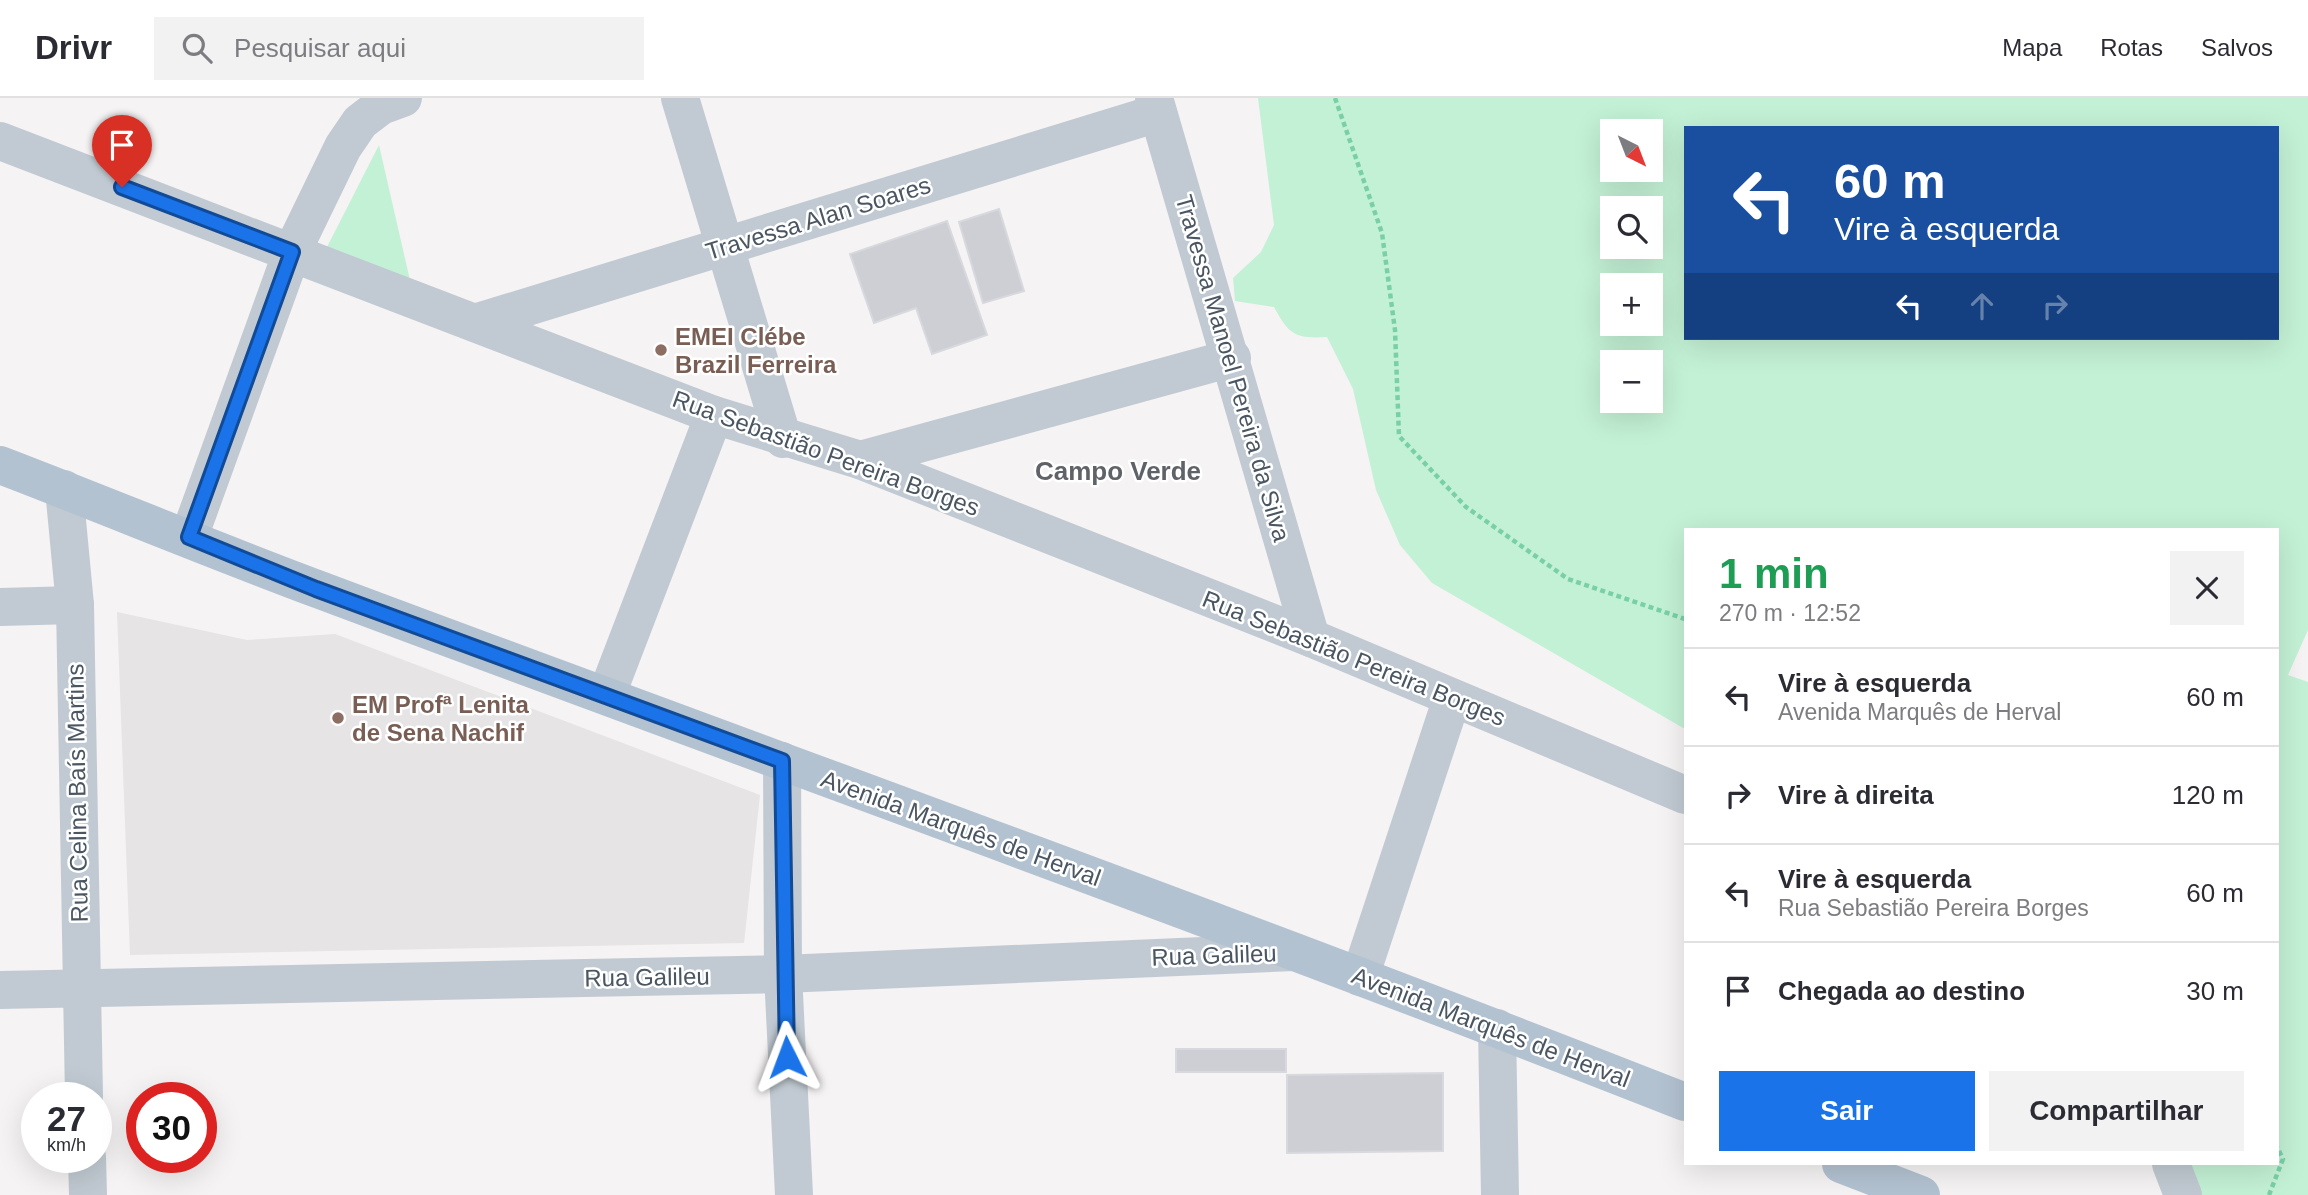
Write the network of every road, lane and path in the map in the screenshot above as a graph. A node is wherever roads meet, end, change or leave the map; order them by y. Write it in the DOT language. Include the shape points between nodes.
graph roads {
  1 [pos="402,98"];
  2 [pos="680,98"];
  3 [pos="1335,98"];
  4 [pos="1156,106"];
  5 [pos="0,141"];
  6 [pos="726,247"];
  7 [pos="292,252"];
  8 [pos="478,322"];
  9 [pos="1232,358"];
  10 [pos="714,415"];
  11 [pos="783,439"];
  12 [pos="860,460"];
  13 [pos="0,465"];
  14 [pos="64,489"];
  15 [pos="189,537"];
  16 [pos="75,605"];
  17 [pos="0,607"];
  18 [pos="1684,619"];
  19 [pos="1311,638"];
  20 [pos="607,694"];
  21 [pos="1452,698"];
  22 [pos="782,761"];
  23 [pos="1684,795"];
  24 [pos="1294,952"];
  25 [pos="783,974"];
  26 [pos="1360,977"];
  27 [pos="80,987"];
  28 [pos="0,990"];
  29 [pos="1497,1028"];
  30 [pos="83,1082"];
  31 [pos="1684,1102"];
  32 [pos="2279,1151"];
  33 [pos="1844,1165"];
  34 [pos="2171,1165"];
  35 [pos="87,1173"];
  36 [pos="88,1195"];
  37 [pos="794,1195"];
  38 [pos="1500,1195"];
  39 [pos="1921,1195"];
  40 [pos="2183,1195"];
  41 [pos="2269,1195"];
  1 -- 7 [label="street" via="360,122"];
  2 -- 6 [label="street"];
  3 -- 18 [label="path" via="1382,233 1395,330 1399,436 1466,507 1568,579"];
  4 -- 6 [label="street, Travessa Alan Soares"];
  4 -- 9 [label="street, Travessa Manoel Pereira da Silva"];
  5 -- 7 [label="street, Rua Sebastião Pereira Borges"];
  6 -- 8 [label="street, Travessa Alan Soares"];
  6 -- 11 [label="street"];
  7 -- 8 [label="street, Rua Sebastião Pereira Borges"];
  7 -- 15 [label="street"];
  8 -- 10 [label="street, Rua Sebastião Pereira Borges"];
  9 -- 12 [label="street"];
  9 -- 19 [label="street, Travessa Manoel Pereira da Silva"];
  10 -- 11 [label="street, Rua Sebastião Pereira Borges"];
  10 -- 20 [label="street"];
  11 -- 12 [label="street, Rua Sebastião Pereira Borges"];
  12 -- 19 [label="street, Rua Sebastião Pereira Borges"];
  13 -- 14 [label="main road, Avenida Marquês de Herval"];
  14 -- 15 [label="main road, Avenida Marquês de Herval"];
  14 -- 16 [label="street, Rua Celina Baís Martins"];
  15 -- 20 [label="main road, Avenida Marquês de Herval" via="316,589"];
  16 -- 17 [label="street"];
  16 -- 27 [label="street, Rua Celina Baís Martins"];
  19 -- 21 [label="street, Rua Sebastião Pereira Borges"];
  20 -- 22 [label="main road, Avenida Marquês de Herval"];
  21 -- 23 [label="street, Rua Sebastião Pereira Borges"];
  21 -- 26 [label="street"];
  22 -- 24 [label="main road, Avenida Marquês de Herval"];
  22 -- 25 [label="street"];
  24 -- 25 [label="street, Rua Galileu"];
  24 -- 26 [label="main road, Avenida Marquês de Herval"];
  25 -- 27 [label="street, Rua Galileu"];
  25 -- 37 [label="street"];
  26 -- 29 [label="main road, Avenida Marquês de Herval"];
  27 -- 28 [label="street, Rua Galileu"];
  27 -- 30 [label="street, Rua Celina Baís Martins"];
  29 -- 31 [label="main road, Avenida Marquês de Herval"];
  29 -- 38 [label="street"];
  32 -- 41 [label="path" via="2283,1160"];
  33 -- 39 [label="main road"];
  34 -- 40 [label="street"];
  35 -- 36 [label="street"];
}
